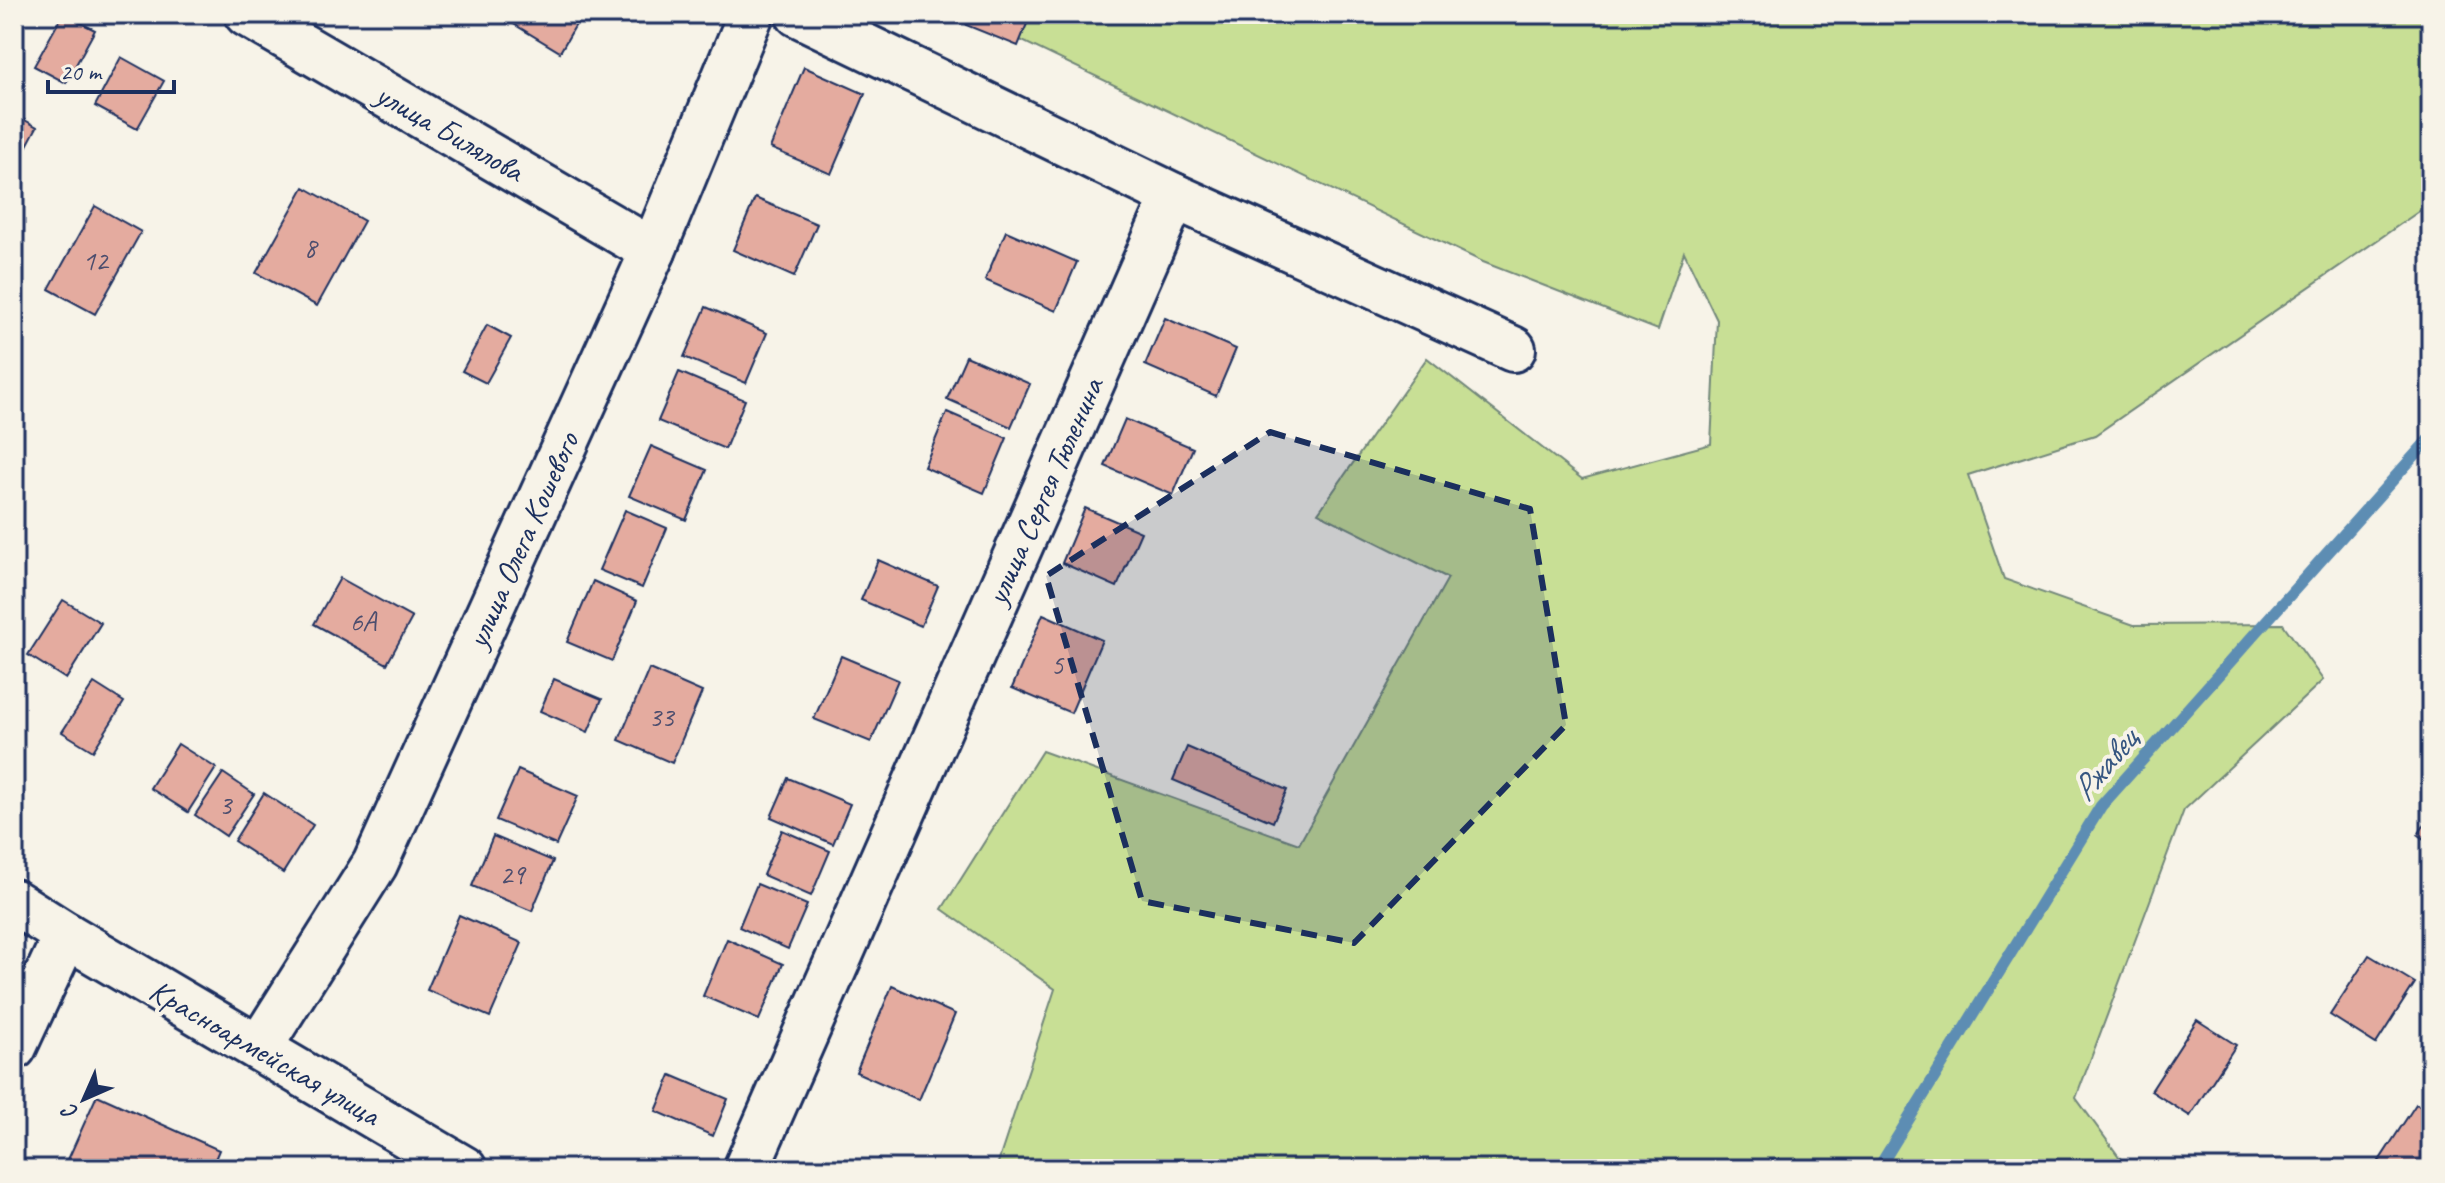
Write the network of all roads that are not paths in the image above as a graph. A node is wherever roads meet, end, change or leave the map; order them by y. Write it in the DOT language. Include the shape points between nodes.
graph roads {
  1 [pos="247,14"];
  2 [pos="751,14"];
  3 [pos="798,14"];
  4 [pos="1174,196"];
  5 [pos="653,251"];
  6 [pos="1513,349"];
  7 [pos="14,902"];
  8 [pos="66,935"];
  9 [pos="14,1047"];
  10 [pos="259,1048"];
  11 [pos="464,1169"];
  12 [pos="746,1169"];
  1 -- 5 [label="street, улица Билялова"];
  2 -- 5 [label="street, улица Олега Кошевого"];
  3 -- 4 [label="street"];
  4 -- 6 [label="street"];
  4 -- 12 [label="street, улица Сергея Тюленина"];
  5 -- 10 [label="street, улица Олега Кошевого" via="375,864"];
  7 -- 8 [label="street, Красноармейская улица"];
  8 -- 9 [label="street"];
  8 -- 10 [label="street, Красноармейская улица"];
  10 -- 11 [label="street, Красноармейская улица"];
}
